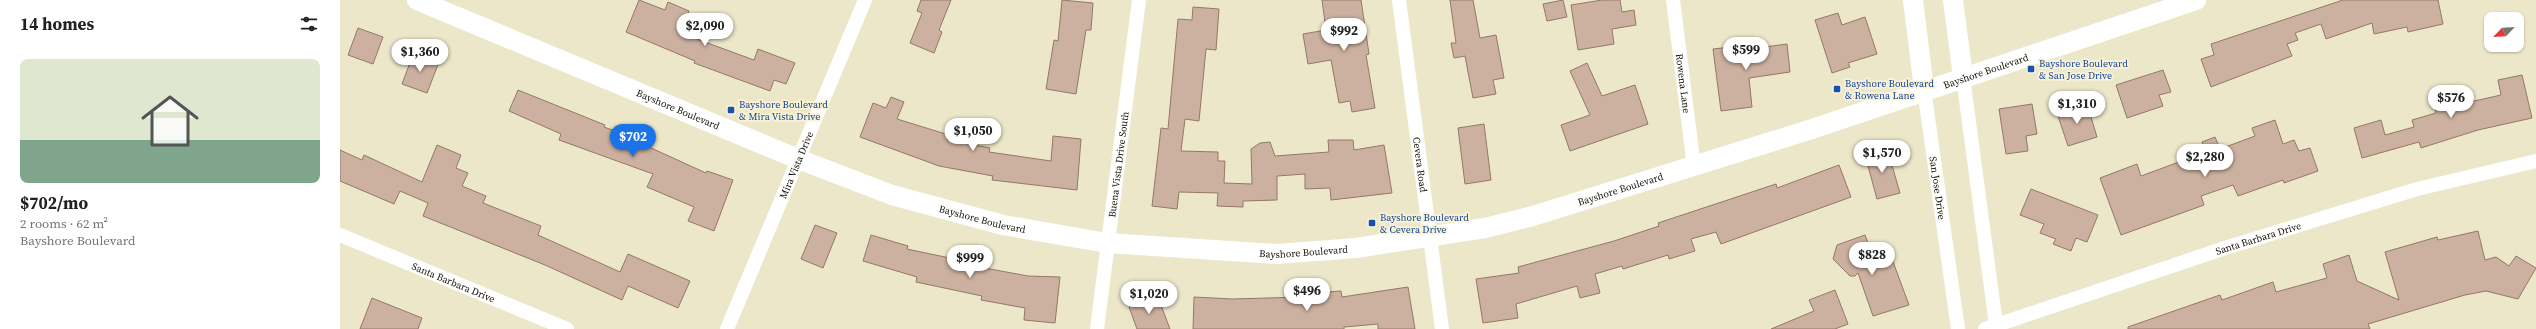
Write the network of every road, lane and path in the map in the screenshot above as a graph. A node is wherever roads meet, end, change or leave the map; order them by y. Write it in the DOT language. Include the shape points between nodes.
graph roads {
  1 [pos="417,0"];
  2 [pos="865,0"];
  3 [pos="1138,0"];
  4 [pos="1399,0"];
  5 [pos="1673,0"];
  6 [pos="1913,0"];
  7 [pos="1953,0"];
  8 [pos="2196,0"];
  9 [pos="1963,77"];
  10 [pos="1924,89"];
  11 [pos="798,159"];
  12 [pos="2536,161"];
  13 [pos="1694,167"];
  14 [pos="340,235"];
  15 [pos="1430,237"];
  16 [pos="1107,243"];
  17 [pos="1991,327"];
  18 [pos="567,329"];
  19 [pos="727,329"];
  20 [pos="1097,329"];
  21 [pos="1442,329"];
  22 [pos="1958,329"];
  1 -- 11 [label="main road, Bayshore Boulevard"];
  2 -- 11 [label="street, Mira Vista Drive"];
  3 -- 16 [label="street, Buena Vista Drive South"];
  4 -- 15 [label="street, Cevera Road"];
  5 -- 13 [label="street, Rowena Lane"];
  6 -- 10 [label="main road, San Jose Drive"];
  7 -- 9 [label="main road"];
  8 -- 9 [label="main road, Bayshore Boulevard"];
  9 -- 10 [label="main road, Bayshore Boulevard"];
  9 -- 17 [label="street"];
  10 -- 13 [label="main road, Bayshore Boulevard"];
  10 -- 22 [label="street, San Jose Drive"];
  11 -- 16 [label="main road, Bayshore Boulevard" via="892,195 1003,225"];
  11 -- 19 [label="street, Mira Vista Drive"];
  12 -- 17 [label="street, Santa Barbara Drive" via="2417,189 2225,248"];
  13 -- 15 [label="main road, Bayshore Boulevard" via="1533,216"];
  14 -- 18 [label="street, Santa Barbara Drive"];
  15 -- 16 [label="main road, Bayshore Boulevard" via="1356,248 1277,254"];
  15 -- 21 [label="street, Cevera Road"];
  16 -- 20 [label="street, Buena Vista Drive South"];
}
